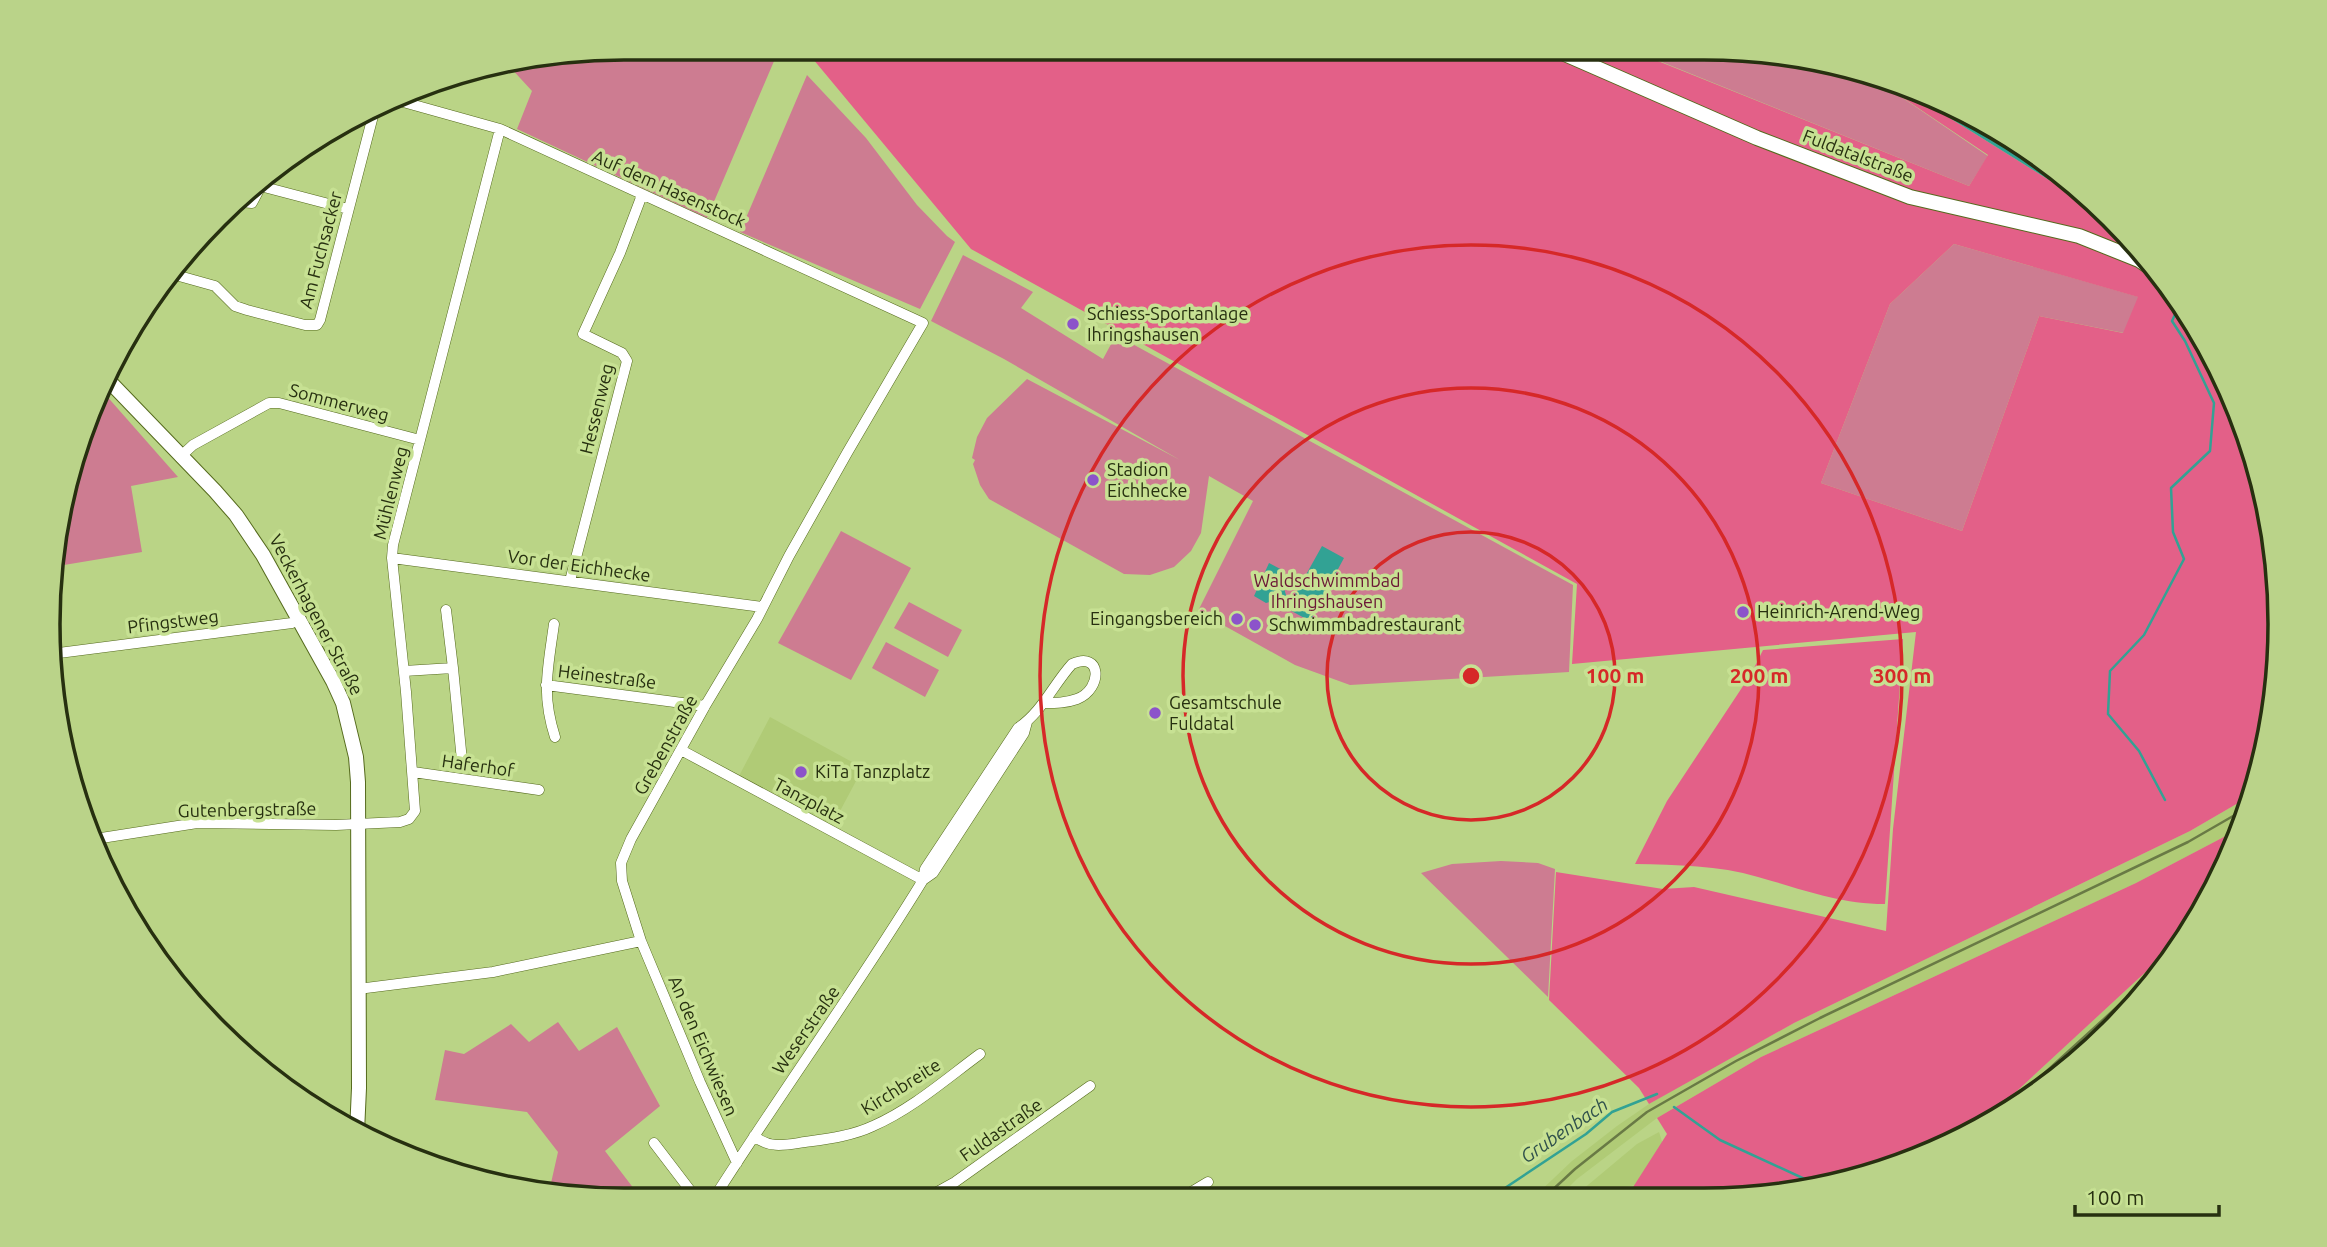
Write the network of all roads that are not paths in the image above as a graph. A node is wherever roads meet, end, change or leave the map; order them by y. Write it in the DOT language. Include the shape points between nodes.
graph roads {
  1 [pos="1578,60"];
  2 [pos="406,103"];
  3 [pos="372,119"];
  4 [pos="500,129"];
  5 [pos="266,188"];
  6 [pos="642,195"];
  7 [pos="348,209"];
  8 [pos="2134,259"];
  9 [pos="179,276"];
  10 [pos="923,323"];
  11 [pos="113,385"];
  12 [pos="420,440"];
  13 [pos="180,457"];
  14 [pos="392,558"];
  15 [pos="570,581"];
  16 [pos="762,607"];
  17 [pos="446,610"];
  18 [pos="299,619"];
  19 [pos="554,624"];
  20 [pos="61,653"];
  21 [pos="453,668"];
  22 [pos="404,671"];
  23 [pos="546,685"];
  24 [pos="1044,703"];
  25 [pos="705,706"];
  26 [pos="555,737"];
  27 [pos="681,750"];
  28 [pos="462,761"];
  29 [pos="412,772"];
  30 [pos="539,790"];
  31 [pos="358,825"];
  32 [pos="102,838"];
  33 [pos="923,880"];
  34 [pos="641,941"];
  35 [pos="358,989"];
  36 [pos="980,1054"];
  37 [pos="1090,1086"];
  38 [pos="357,1120"];
  39 [pos="754,1136"];
  40 [pos="654,1143"];
  41 [pos="737,1163"];
  42 [pos="1208,1181"];
  43 [pos="688,1188"];
  44 [pos="721,1188"];
  45 [pos="945,1188"];
  46 [pos="1197,1188"];
  1 -- 8 [label="street, Fuldatalstraße" via="1757,138 1910,197 2079,236"];
  2 -- 4 [label="street, Auf dem Hasenstock"];
  3 -- 7 [label="street, Am Fuchsacker"];
  4 -- 6 [label="street, Auf dem Hasenstock"];
  4 -- 12 [label="street, Mühlenweg"];
  5 -- 7 [label="street"];
  6 -- 10 [label="street, Auf dem Hasenstock"];
  6 -- 15 [label="street, Hessenweg" via="583,334 627,361"];
  7 -- 9 [label="street, Am Fuchsacker" via="320,320 313,326 234,306 215,286"];
  10 -- 16 [label="street, Grebenstraße"];
  11 -- 13 [label="street, Veckerhagener Straße"];
  12 -- 13 [label="street, Sommerweg" via="279,402 269,403 193,445"];
  12 -- 14 [label="street, Mühlenweg"];
  13 -- 18 [label="street, Veckerhagener Straße" via="236,516"];
  14 -- 15 [label="street, Vor der Eichhecke"];
  14 -- 22 [label="street, Mühlenweg"];
  15 -- 16 [label="street, Vor der Eichhecke"];
  16 -- 25 [label="street, Grebenstraße"];
  17 -- 21 [label="street"];
  18 -- 20 [label="street, Pfingstweg"];
  18 -- 31 [label="street, Veckerhagener Straße" via="333,681 350,725"];
  19 -- 23 [label="street"];
  21 -- 22 [label="street"];
  21 -- 28 [label="street"];
  22 -- 29 [label="street, Mühlenweg"];
  23 -- 25 [label="street, Heinestraße"];
  23 -- 26 [label="street" via="547,712"];
  24 -- 24 [label="street, Weserstraße" via="1080,698 1091,689 1097,672 1085,661 1072,664"];
  24 -- 33 [label="street, Weserstraße" via="1010,739 925,869"];
  25 -- 27 [label="street, Grebenstraße"];
  27 -- 33 [label="street, Tanzplatz"];
  27 -- 34 [label="street, Grebenstraße" via="621,863 622,881"];
  29 -- 30 [label="street, Haferhof"];
  29 -- 31 [label="street, Mühlenweg" via="415,811 409,819"];
  31 -- 32 [label="street, Gutenbergstraße" via="197,823"];
  31 -- 35 [label="street, Veckerhagener Straße"];
  33 -- 39 [label="street, Weserstraße"];
  34 -- 35 [label="street" via="493,972"];
  34 -- 41 [label="street, An den Eichwiesen"];
  35 -- 38 [label="street, Veckerhagener Straße"];
  36 -- 39 [label="street, Kirchbreite" via="911,1104 866,1129 776,1146"];
  37 -- 45 [label="street, Fuldastraße"];
  39 -- 41 [label="street, Weserstraße"];
  40 -- 43 [label="street"];
  41 -- 44 [label="street, Weserstraße"];
  42 -- 46 [label="street"];
}
